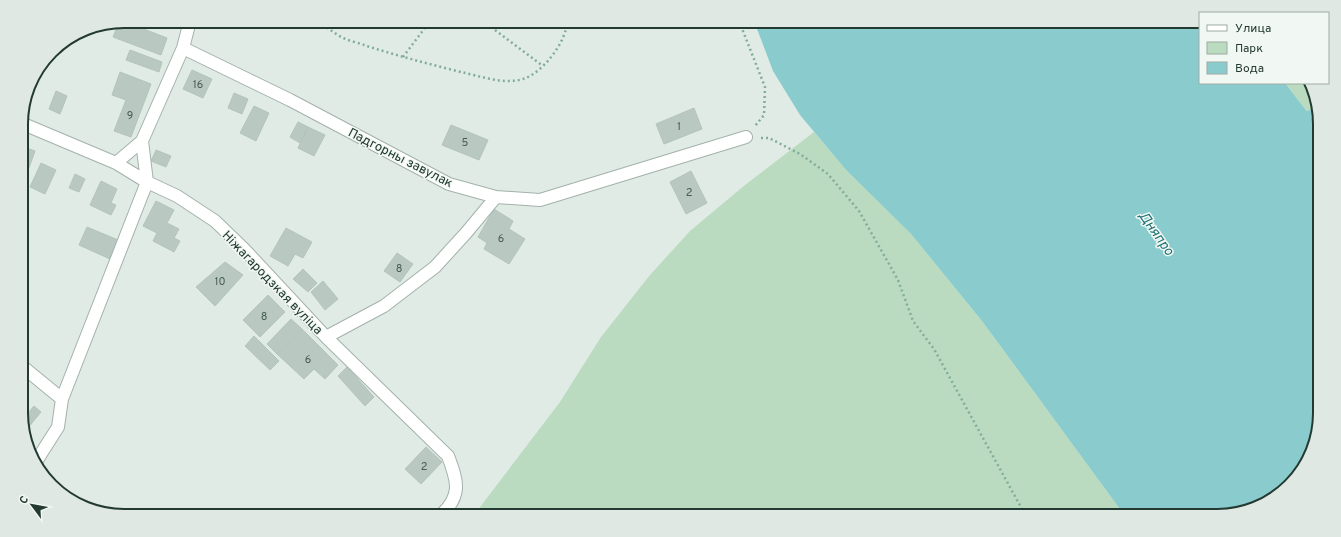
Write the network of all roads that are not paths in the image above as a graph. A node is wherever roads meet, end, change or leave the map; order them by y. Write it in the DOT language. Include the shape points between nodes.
graph roads {
  1 [pos="188,28"];
  2 [pos="183,48"];
  3 [pos="28,126"];
  4 [pos="746,137"];
  5 [pos="142,141"];
  6 [pos="116,163"];
  7 [pos="147,182"];
  8 [pos="496,197"];
  9 [pos="326,337"];
  10 [pos="28,371"];
  11 [pos="62,398"];
  12 [pos="39,456"];
  13 [pos="446,509"];
  1 -- 2 [label="street"];
  2 -- 5 [label="street"];
  2 -- 8 [label="street, Падгорны завулак" via="290,100 449,184"];
  3 -- 6 [label="street, Ніжагародзкая вуліца"];
  4 -- 8 [label="street, Падгорны завулак" via="540,200"];
  5 -- 6 [label="street"];
  5 -- 7 [label="street"];
  6 -- 7 [label="street, Ніжагародзкая вуліца"];
  7 -- 9 [label="street, Ніжагародзкая вуліца" via="177,196 215,221"];
  7 -- 11 [label="street"];
  8 -- 9 [label="street" via="435,268 384,306"];
  9 -- 13 [label="street, Ніжагародзкая вуліца" via="448,456 456,477 456,493"];
  10 -- 11 [label="street"];
  11 -- 12 [label="street" via="58,427"];
}
